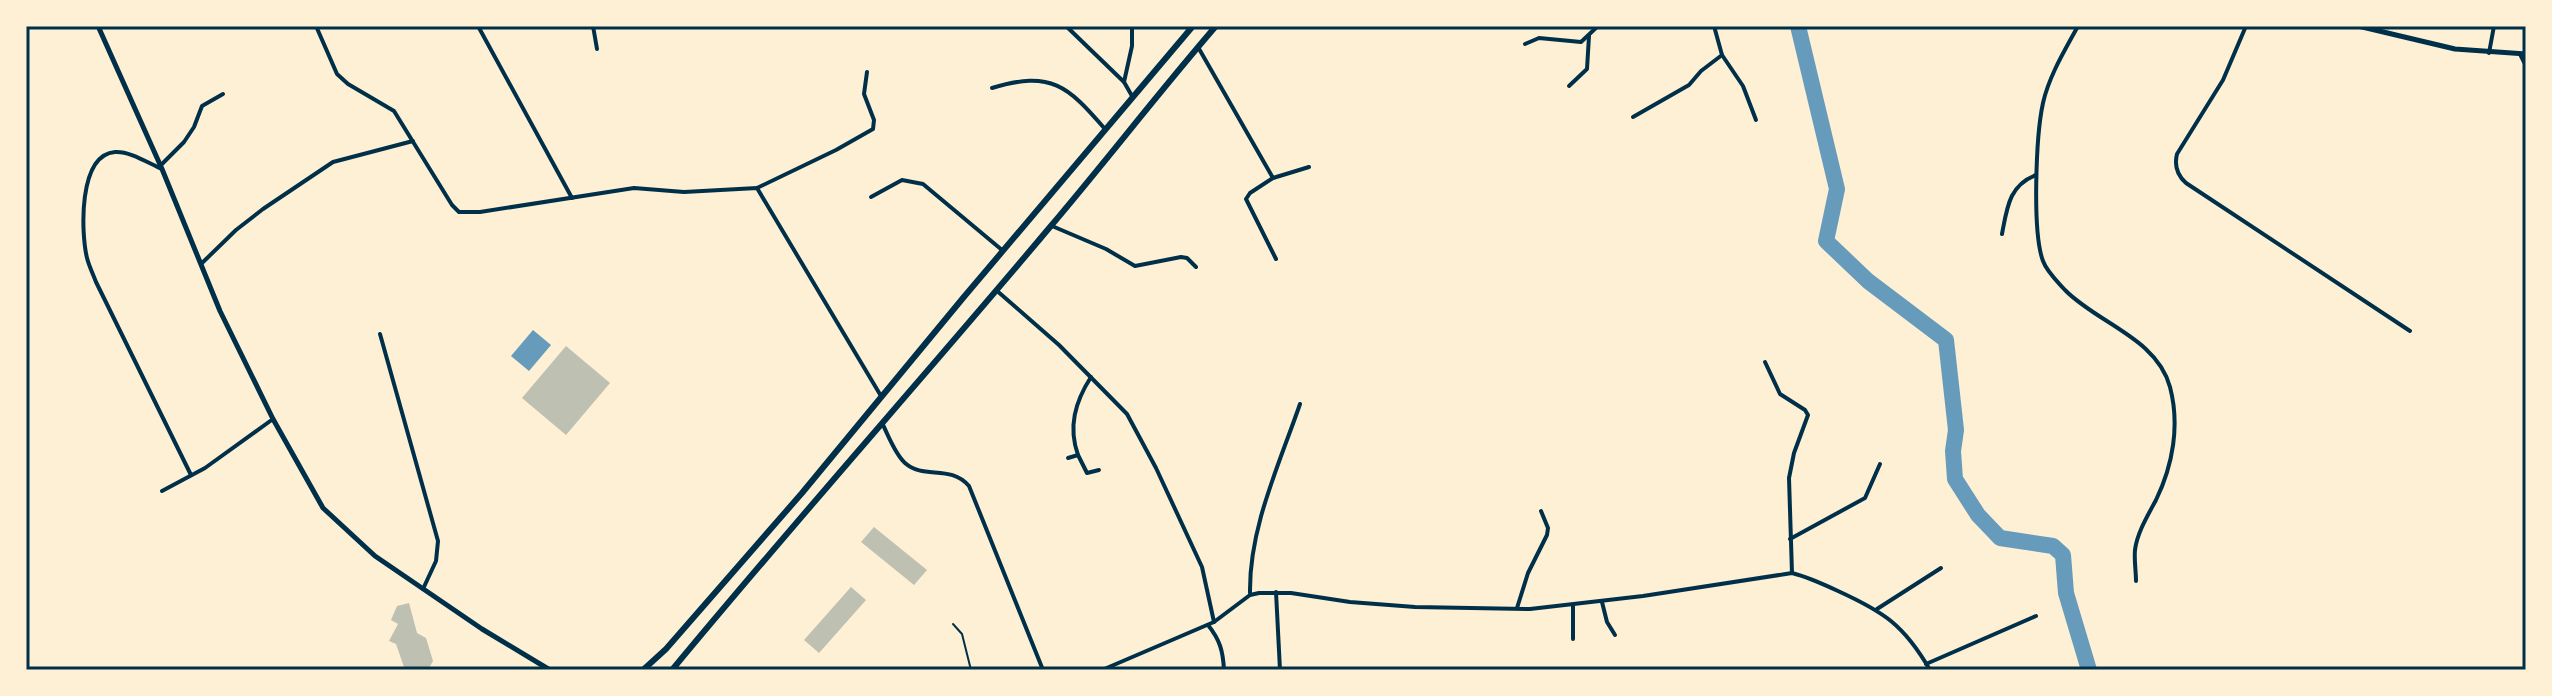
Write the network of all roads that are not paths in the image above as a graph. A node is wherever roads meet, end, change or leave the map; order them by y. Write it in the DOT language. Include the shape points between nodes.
graph roads {
  1 [pos="98,26"];
  2 [pos="316,26"];
  3 [pos="478,26"];
  4 [pos="593,26"];
  5 [pos="1066,26"];
  6 [pos="1132,26"];
  7 [pos="1193,26"];
  8 [pos="1216,26"];
  9 [pos="1598,26"];
  10 [pos="1714,26"];
  11 [pos="2078,26"];
  12 [pos="2246,26"];
  13 [pos="2358,26"];
  14 [pos="2494,26"];
  15 [pos="1589,36"];
  16 [pos="1525,44"];
  17 [pos="1198,47"];
  18 [pos="597,49"];
  19 [pos="2489,53"];
  20 [pos="2523,54"];
  21 [pos="1722,55"];
  22 [pos="2526,66"];
  23 [pos="867,72"];
  24 [pos="1124,82"];
  25 [pos="1569,86"];
  26 [pos="992,88"];
  27 [pos="223,94"];
  28 [pos="1132,96"];
  29 [pos="1633,117"];
  30 [pos="1756,120"];
  31 [pos="1105,129"];
  32 [pos="413,141"];
  33 [pos="161,167"];
  34 [pos="1309,167"];
  35 [pos="2036,175"];
  36 [pos="1273,178"];
  37 [pos="757,188"];
  38 [pos="871,197"];
  39 [pos="572,198"];
  40 [pos="1052,226"];
  41 [pos="2002,234"];
  42 [pos="1004,252"];
  43 [pos="1276,259"];
  44 [pos="200,266"];
  45 [pos="1196,267"];
  46 [pos="996,290"];
  47 [pos="2410,331"];
  48 [pos="380,334"];
  49 [pos="1765,362"];
  50 [pos="1091,377"];
  51 [pos="882,398"];
  52 [pos="1300,404"];
  53 [pos="273,419"];
  54 [pos="881,422"];
  55 [pos="1078,455"];
  56 [pos="1068,458"];
  57 [pos="1880,464"];
  58 [pos="1099,470"];
  59 [pos="191,475"];
  60 [pos="162,491"];
  61 [pos="1541,511"];
  62 [pos="1790,539"];
  63 [pos="1941,568"];
  64 [pos="1792,573"];
  65 [pos="2136,581"];
  66 [pos="423,589"];
  67 [pos="1276,592"];
  68 [pos="1250,595"];
  69 [pos="1602,602"];
  70 [pos="1573,606"];
  71 [pos="1517,608"];
  72 [pos="1877,609"];
  73 [pos="2036,616"];
  74 [pos="1214,622"];
  75 [pos="953,624"];
  76 [pos="1208,625"];
  77 [pos="1615,635"];
  78 [pos="1573,639"];
  79 [pos="1926,664"];
  80 [pos="548,669"];
  81 [pos="643,670"];
  82 [pos="672,670"];
  83 [pos="971,670"];
  84 [pos="1043,670"];
  85 [pos="1102,670"];
  86 [pos="1224,670"];
  87 [pos="1280,670"];
  88 [pos="1930,670"];
  1 -- 33 [label="street"];
  2 -- 32 [label="street" via="337,74 394,111"];
  3 -- 39 [label="street"];
  4 -- 18 [label="street"];
  5 -- 24 [label="street"];
  6 -- 24 [label="street"];
  7 -- 28 [label="main road"];
  8 -- 17 [label="main road"];
  9 -- 15 [label="street"];
  10 -- 21 [label="street"];
  11 -- 35 [label="street" via="2043,103"];
  12 -- 47 [label="street" via="2216,92 2177,154 2178,174"];
  13 -- 19 [label="street"];
  14 -- 19 [label="street"];
  15 -- 16 [label="street" via="1581,42 1539,38"];
  15 -- 25 [label="street" via="1587,69"];
  17 -- 36 [label="street"];
  17 -- 40 [label="main road"];
  19 -- 20 [label="street"];
  20 -- 22 [label="street"];
  21 -- 29 [label="street" via="1689,85"];
  21 -- 30 [label="street" via="1743,86"];
  23 -- 37 [label="street" via="864,94 873,129"];
  24 -- 28 [label="street"];
  26 -- 31 [label="street" via="1028,80 1062,87"];
  27 -- 33 [label="street" via="202,106 184,142"];
  28 -- 31 [label="main road"];
  31 -- 42 [label="main road"];
  32 -- 39 [label="street" via="459,212"];
  32 -- 44 [label="street" via="333,162 236,230"];
  33 -- 44 [label="street"];
  33 -- 59 [label="street" via="127,154 105,155 88,183 83,227 96,282"];
  34 -- 36 [label="street"];
  35 -- 41 [label="street" via="2011,193"];
  35 -- 65 [label="street" via="2040,248 2048,272 2146,351 2169,383 2173,453 2136,544"];
  36 -- 43 [label="street" via="1246,199"];
  37 -- 39 [label="street" via="634,188"];
  37 -- 51 [label="street"];
  38 -- 42 [label="street" via="902,180 923,184"];
  40 -- 45 [label="street" via="1135,266 1181,257"];
  40 -- 46 [label="main road"];
  42 -- 51 [label="main road"];
  44 -- 53 [label="street"];
  46 -- 50 [label="street"];
  46 -- 54 [label="main road"];
  48 -- 66 [label="street" via="439,551"];
  49 -- 62 [label="street" via="1780,394 1808,415 1791,464"];
  50 -- 55 [label="street" via="1073,419"];
  50 -- 74 [label="street" via="1127,414 1150,455 1202,567"];
  51 -- 81 [label="main road"];
  52 -- 68 [label="street" via="1257,529"];
  53 -- 59 [label="street"];
  53 -- 66 [label="street" via="329,515"];
  54 -- 82 [label="main road"];
  54 -- 84 [label="street" via="905,463 927,472 956,474 969,486"];
  55 -- 56 [label="street"];
  55 -- 58 [label="street" via="1087,473"];
  57 -- 62 [label="street" via="1865,498"];
  59 -- 60 [label="street"];
  61 -- 71 [label="street" via="1547,535"];
  62 -- 64 [label="street"];
  63 -- 72 [label="street"];
  64 -- 69 [label="street"];
  64 -- 72 [label="street"];
  66 -- 80 [label="street"];
  67 -- 68 [label="street"];
  67 -- 71 [label="street" via="1384,605"];
  67 -- 87 [label="street"];
  68 -- 74 [label="street"];
  69 -- 70 [label="street"];
  69 -- 77 [label="street"];
  70 -- 71 [label="street"];
  70 -- 78 [label="street"];
  72 -- 79 [label="street" via="1902,630"];
  73 -- 79 [label="street"];
  74 -- 76 [label="street"];
  75 -- 83 [label="lane" via="962,634"];
  76 -- 85 [label="street"];
  76 -- 86 [label="street" via="1222,648"];
  79 -- 88 [label="street"];
}
